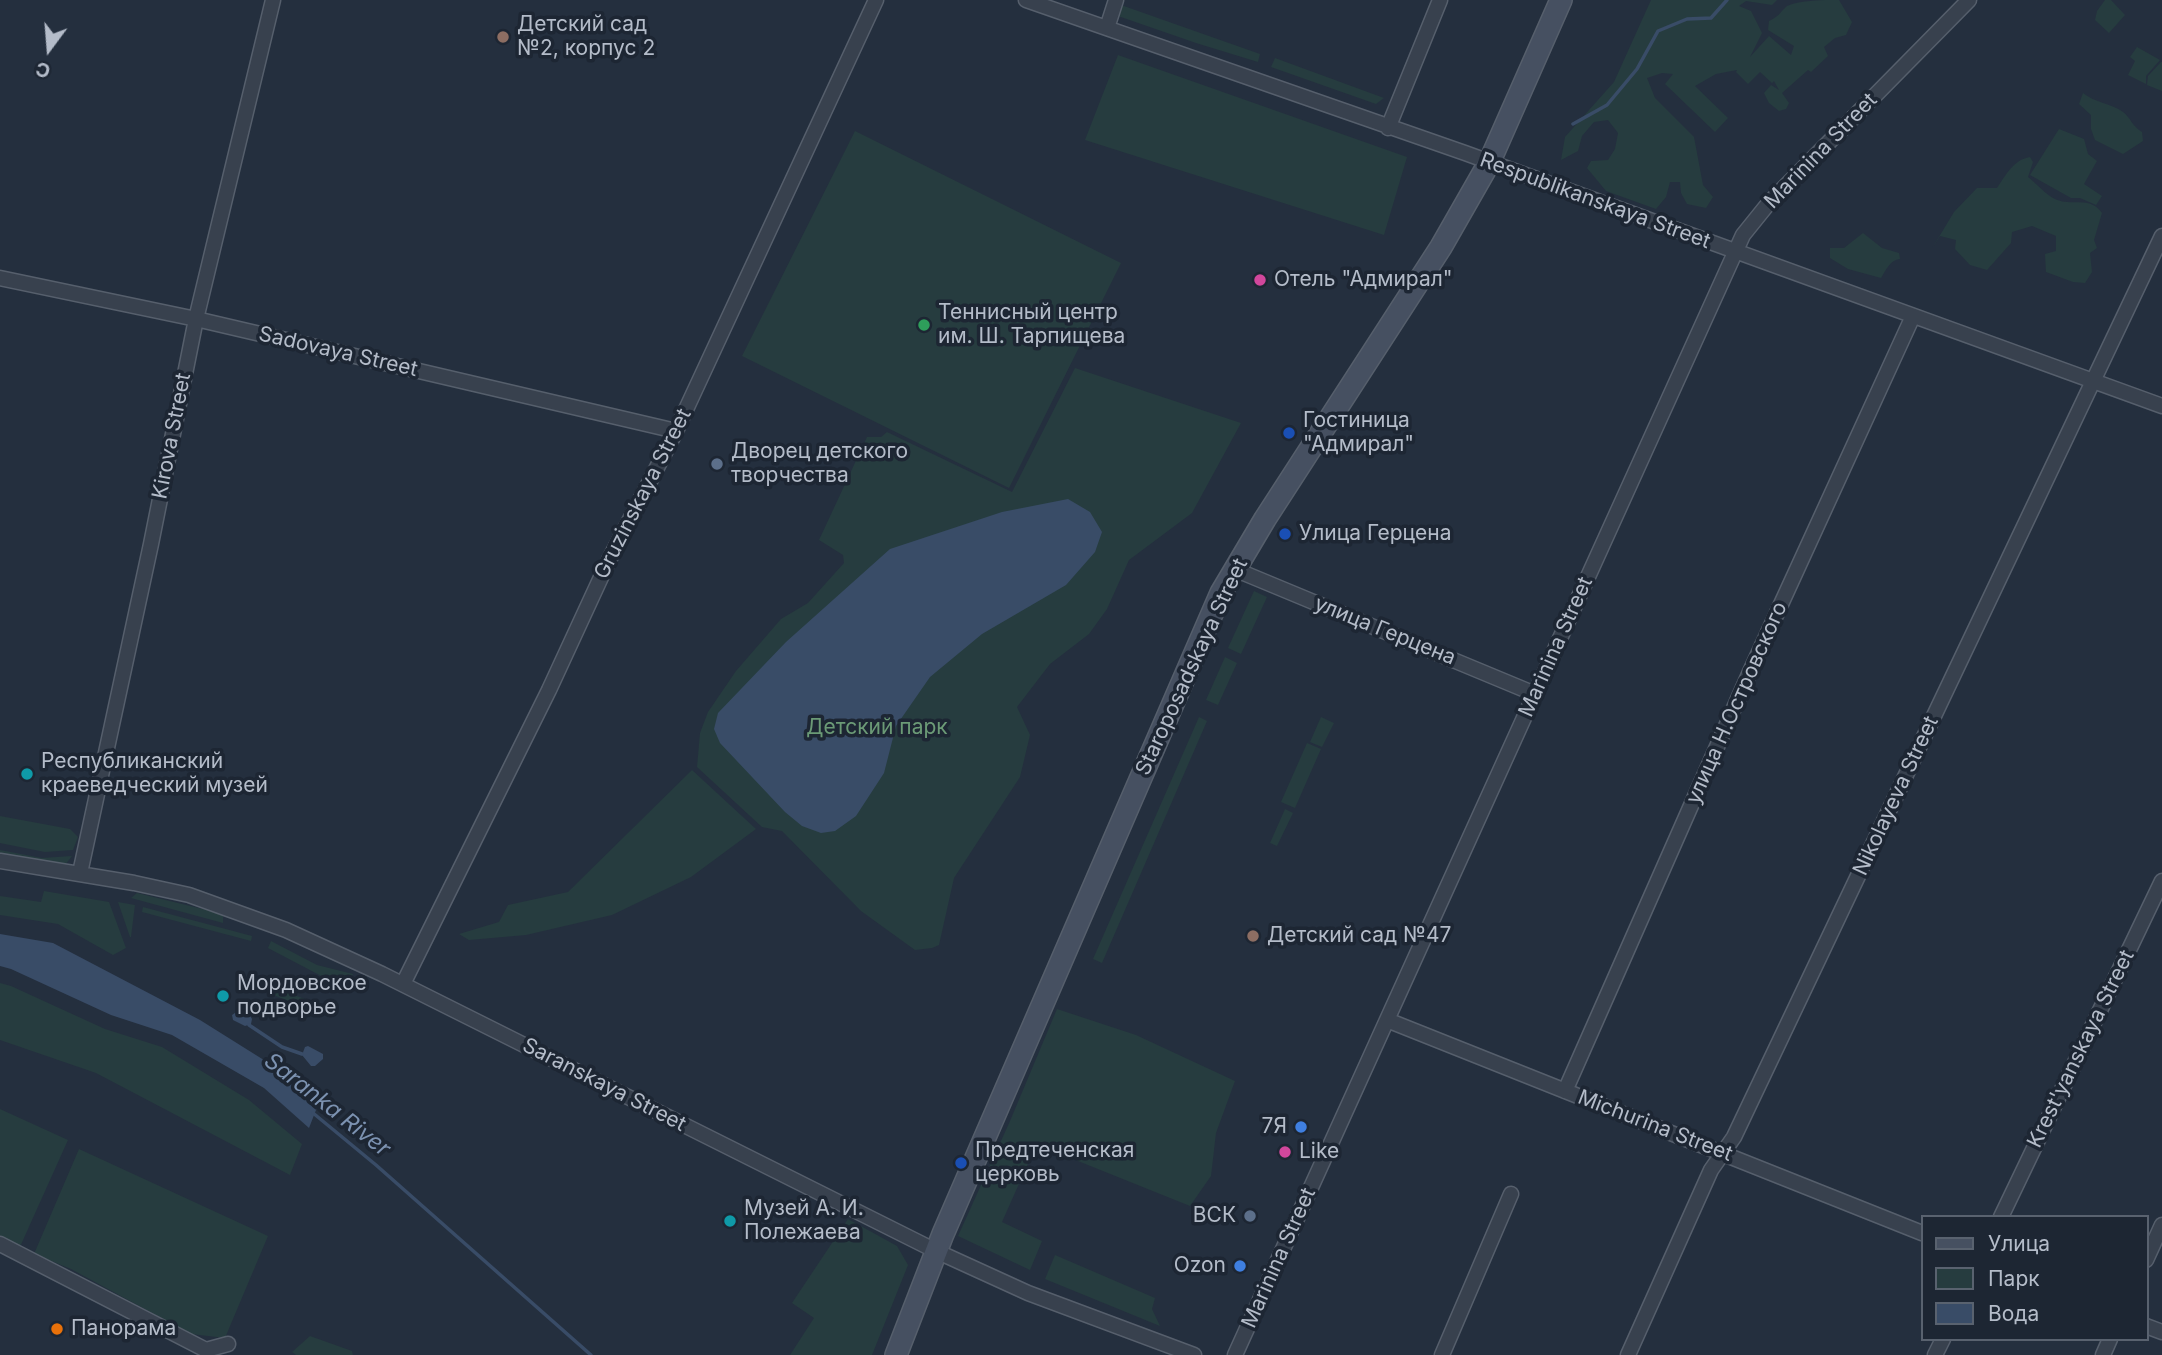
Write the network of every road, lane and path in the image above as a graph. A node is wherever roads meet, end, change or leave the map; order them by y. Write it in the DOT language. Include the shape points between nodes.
graph roads {
  1 [pos="273,0"];
  2 [pos="876,0"];
  3 [pos="1027,0"];
  4 [pos="1116,0"];
  5 [pos="1440,0"];
  6 [pos="1561,0"];
  7 [pos="1969,0"];
  8 [pos="1107,28"];
  9 [pos="1388,128"];
  10 [pos="1489,163"];
  11 [pos="2162,236"];
  12 [pos="1735,252"];
  13 [pos="0,278"];
  14 [pos="1913,316"];
  15 [pos="195,319"];
  16 [pos="2092,381"];
  17 [pos="2162,406"];
  18 [pos="676,431"];
  19 [pos="1234,569"];
  20 [pos="1535,694"];
  21 [pos="0,861"];
  22 [pos="80,873"];
  23 [pos="2162,881"];
  24 [pos="403,984"];
  25 [pos="1387,1020"];
  26 [pos="1565,1091"];
  27 [pos="1723,1153"];
  28 [pos="1511,1194"];
  29 [pos="2002,1215"];
  30 [pos="2162,1225"];
  31 [pos="1920,1232"];
  32 [pos="0,1244"];
  33 [pos="936,1251"];
  34 [pos="2148,1256"];
  35 [pos="228,1344"];
  36 [pos="896,1355"];
  37 [pos="1194,1355"];
  38 [pos="1235,1355"];
  39 [pos="1442,1355"];
  40 [pos="1628,1355"];
  1 -- 15 [label="street, Kirova Street"];
  2 -- 18 [label="street, Gruzinskaya Street"];
  3 -- 8 [label="street, Respublikanskaya Street"];
  4 -- 8 [label="street"];
  5 -- 9 [label="street"];
  6 -- 10 [label="main road, Staroposadskaya Street"];
  7 -- 12 [label="street, Marinina Street" via="1748,226"];
  8 -- 9 [label="street, Respublikanskaya Street"];
  9 -- 10 [label="street, Respublikanskaya Street"];
  10 -- 12 [label="street, Respublikanskaya Street"];
  10 -- 19 [label="main road, Staroposadskaya Street" via="1434,258"];
  11 -- 16 [label="street, Nikolayeva Street"];
  12 -- 14 [label="street, Respublikanskaya Street"];
  12 -- 20 [label="street, Marinina Street"];
  13 -- 15 [label="street, Sadovaya Street"];
  14 -- 16 [label="street, Respublikanskaya Street"];
  14 -- 26 [label="street, улица Н.Островского"];
  15 -- 18 [label="street, Sadovaya Street"];
  15 -- 22 [label="street, Kirova Street"];
  16 -- 17 [label="street, Respublikanskaya Street"];
  16 -- 27 [label="street, Nikolayeva Street"];
  18 -- 24 [label="street, Gruzinskaya Street"];
  19 -- 20 [label="street, улица Герцена"];
  19 -- 33 [label="main road, Staroposadskaya Street"];
  20 -- 25 [label="street, Marinina Street"];
  21 -- 22 [label="street, Saranskaya Street"];
  22 -- 24 [label="street, Saranskaya Street" via="189,895 286,930"];
  23 -- 29 [label="street, Krest'yanskaya Street"];
  24 -- 33 [label="street, Saranskaya Street"];
  25 -- 26 [label="street, Michurina Street"];
  25 -- 38 [label="street, Marinina Street"];
  26 -- 27 [label="street, Michurina Street"];
  27 -- 31 [label="street, Michurina Street"];
  27 -- 40 [label="street, Nikolayeva Street" via="1711,1170"];
  28 -- 39 [label="street"];
  30 -- 34 [label="street"];
  32 -- 35 [label="street" via="206,1350"];
  33 -- 36 [label="main road, Staroposadskaya Street"];
  33 -- 37 [label="street, Saranskaya Street" via="1028,1293"];
}
